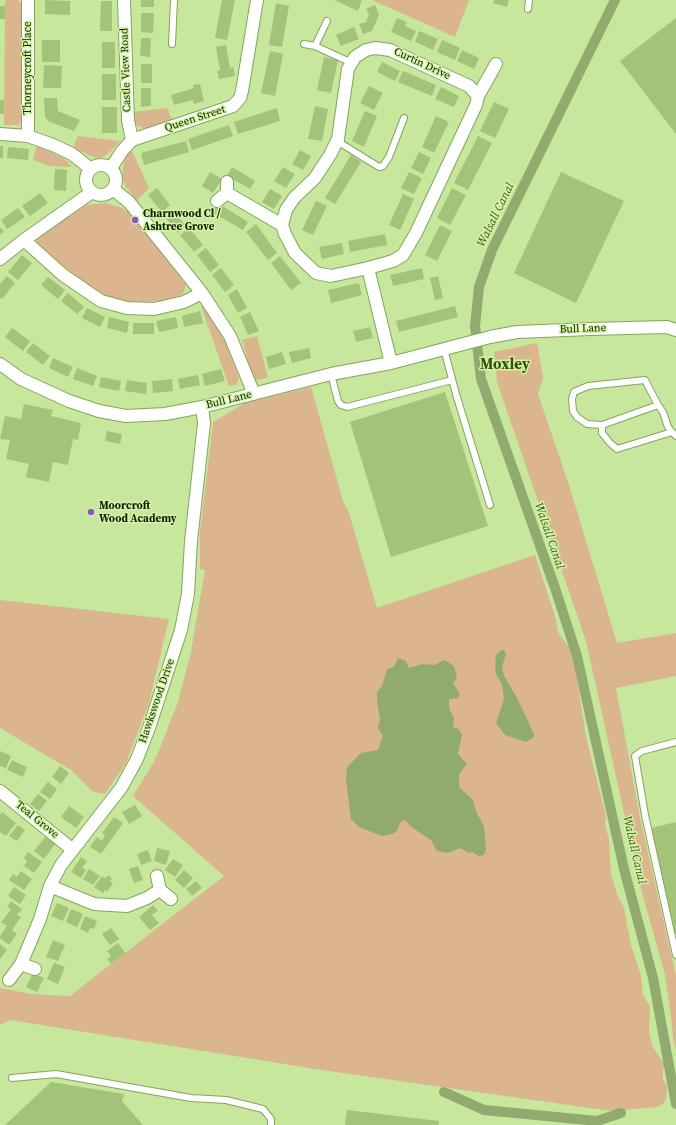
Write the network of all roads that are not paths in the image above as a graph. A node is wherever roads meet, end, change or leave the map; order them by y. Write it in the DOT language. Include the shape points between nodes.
graph roads {
  1 [pos="28,0"];
  2 [pos="124,0"];
  3 [pos="174,0"];
  4 [pos="257,0"];
  5 [pos="529,0"];
  6 [pos="528,9"];
  7 [pos="327,21"];
  8 [pos="172,44"];
  9 [pos="304,44"];
  10 [pos="316,46"];
  11 [pos="352,63"];
  12 [pos="496,64"];
  13 [pos="478,96"];
  14 [pos="404,118"];
  15 [pos="0,134"];
  16 [pos="28,136"];
  17 [pos="132,140"];
  18 [pos="337,141"];
  19 [pos="111,168"];
  20 [pos="91,169"];
  21 [pos="113,189"];
  22 [pos="92,192"];
  23 [pos="217,201"];
  24 [pos="282,225"];
  25 [pos="24,240"];
  26 [pos="0,259"];
  27 [pos="368,268"];
  28 [pos="202,293"];
  29 [pos="676,330"];
  30 [pos="444,349"];
  31 [pos="391,363"];
  32 [pos="0,364"];
  33 [pos="331,374"];
  34 [pos="452,380"];
  35 [pos="254,394"];
  36 [pos="658,405"];
  37 [pos="202,407"];
  38 [pos="602,425"];
  39 [pos="674,434"];
  40 [pos="490,505"];
  41 [pos="676,742"];
  42 [pos="0,791"];
  43 [pos="73,850"];
  44 [pos="157,876"];
  45 [pos="50,886"];
  46 [pos="160,890"];
  47 [pos="171,899"];
  48 [pos="676,955"];
  49 [pos="21,964"];
  50 [pos="35,969"];
  51 [pos="9,980"];
  52 [pos="12,1078"];
  53 [pos="271,1125"];
  1 -- 16 [label="street, Thorneycroft Place"];
  2 -- 17 [label="street, Castle View Road" via="128,120"];
  3 -- 8 [label="lane"];
  4 -- 17 [label="street, Queen Street" via="242,91 233,106"];
  5 -- 6 [label="lane"];
  7 -- 10 [label="lane"];
  9 -- 10 [label="lane"];
  10 -- 11 [label="lane"];
  11 -- 13 [label="street, Curtin Drive" via="356,56 366,50 390,50 469,86"];
  11 -- 18 [label="street, Curtin Drive" via="348,69"];
  12 -- 13 [label="street"];
  13 -- 27 [label="street" via="473,112 416,233 403,255"];
  14 -- 18 [label="lane" via="383,166 379,167"];
  15 -- 16 [label="street"];
  16 -- 20 [label="street" via="72,154"];
  17 -- 19 [label="street"];
  18 -- 24 [label="street, Curtin Drive" via="315,178 294,198 286,210"];
  19 -- 20 [label="street" via="100,165"];
  19 -- 21 [label="street" via="116,178"];
  20 -- 22 [label="street" via="86,178 88,188"];
  21 -- 22 [label="street" via="106,195"];
  21 -- 28 [label="street" via="129,202"];
  22 -- 25 [label="street"];
  23 -- 24 [label="street" via="227,187"];
  24 -- 27 [label="street" via="295,253 316,273 331,276"];
  25 -- 26 [label="street"];
  25 -- 28 [label="street" via="63,275 101,301 127,308 154,309 184,302"];
  27 -- 31 [label="street"];
  28 -- 35 [label="street" via="230,336"];
  29 -- 30 [label="street, Bull Lane" via="667,327 517,332 464,342"];
  30 -- 31 [label="street, Bull Lane"];
  30 -- 34 [label="lane"];
  31 -- 33 [label="street, Bull Lane"];
  32 -- 37 [label="street, Bull Lane" via="47,393 126,416 165,414"];
  33 -- 34 [label="lane" via="338,401 347,407"];
  33 -- 35 [label="street, Bull Lane"];
  34 -- 40 [label="lane"];
  35 -- 37 [label="street, Bull Lane"];
  36 -- 38 [label="lane"];
  36 -- 38 [label="lane" via="645,380 588,386 574,392 573,411 577,417 587,424"];
  36 -- 39 [label="lane"];
  37 -- 43 [label="street, Hawkswood Drive" via="204,423 188,594 181,630 137,760 121,788"];
  38 -- 39 [label="lane" via="602,433 617,449"];
  41 -- 48 [label="lane" via="642,751 635,756 645,815"];
  42 -- 43 [label="street, Teal Grove"];
  43 -- 45 [label="street, Hawkswood Drive" via="61,865"];
  44 -- 46 [label="street"];
  45 -- 46 [label="street" via="94,904 121,906 134,903"];
  45 -- 49 [label="street, Hawkswood Drive" via="40,919"];
  46 -- 47 [label="street"];
  49 -- 50 [label="street"];
  49 -- 51 [label="street, Hawkswood Drive"];
  52 -- 53 [label="lane" via="56,1074 191,1098 226,1100 263,1109 271,1119"];
}
